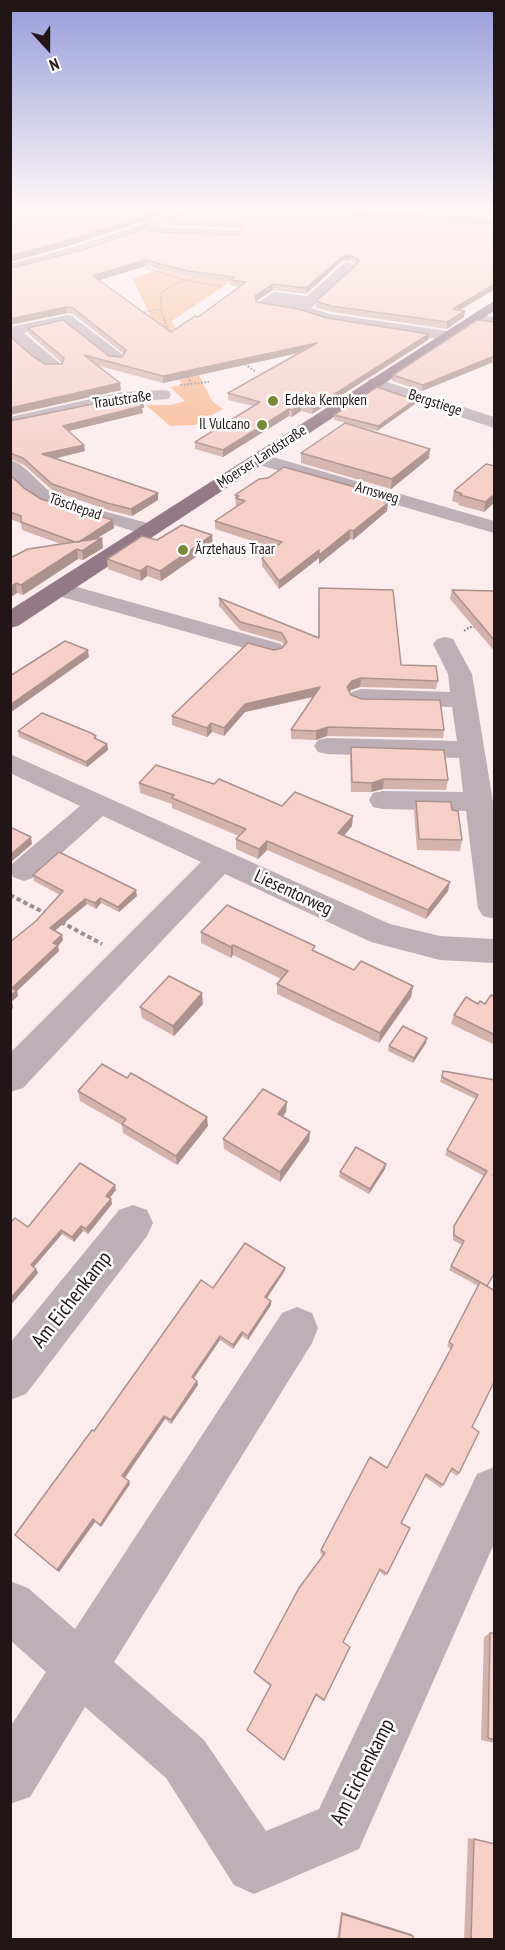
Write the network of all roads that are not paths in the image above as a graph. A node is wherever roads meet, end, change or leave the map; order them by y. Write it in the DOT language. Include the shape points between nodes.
graph roads {
  1 [pos="312,300"];
  2 [pos="495,305"];
  3 [pos="474,319"];
  4 [pos="495,321"];
  5 [pos="12,332"];
  6 [pos="448,336"];
  7 [pos="117,358"];
  8 [pos="55,366"];
  9 [pos="375,383"];
  10 [pos="163,395"];
  11 [pos="10,422"];
  12 [pos="495,423"];
  13 [pos="259,459"];
  14 [pos="10,466"];
  15 [pos="495,527"];
  16 [pos="150,530"];
  17 [pos="59,590"];
  18 [pos="10,621"];
  19 [pos="445,644"];
  20 [pos="273,649"];
  21 [pos="361,697"];
  22 [pos="463,700"];
  23 [pos="327,746"];
  24 [pos="471,750"];
  25 [pos="10,762"];
  26 [pos="383,800"];
  27 [pos="479,802"];
  28 [pos="100,804"];
  29 [pos="221,860"];
  30 [pos="17,882"];
  31 [pos="495,908"];
  32 [pos="495,951"];
  33 [pos="10,1077"];
  34 [pos="133,1223"];
  35 [pos="297,1328"];
  36 [pos="10,1378"];
  37 [pos="495,1491"];
  38 [pos="10,1606"];
  39 [pos="80,1667"];
  40 [pos="10,1777"];
  1 -- 6 [label="street" via="306,305 327,318"];
  2 -- 3 [label="main road, Moerser Landstraße"];
  3 -- 4 [label="street"];
  3 -- 6 [label="main road, Moerser Landstraße"];
  5 -- 7 [label="street" via="67,319"];
  5 -- 8 [label="street"];
  6 -- 9 [label="main road, Moerser Landstraße"];
  9 -- 12 [label="street, Bergstiege"];
  9 -- 13 [label="main road, Moerser Landstraße"];
  10 -- 11 [label="street, Trautstraße" via="122,397"];
  13 -- 15 [label="street, Arnsweg"];
  13 -- 16 [label="main road, Moerser Landstraße"];
  14 -- 16 [label="street, Töschepad" via="50,500"];
  16 -- 17 [label="main road, Moerser Landstraße"];
  17 -- 18 [label="main road, Moerser Landstraße"];
  17 -- 20 [label="street"];
  19 -- 22 [label="street" via="460,674"];
  21 -- 22 [label="street"];
  22 -- 24 [label="street"];
  23 -- 24 [label="street"];
  24 -- 27 [label="street"];
  25 -- 28 [label="street, Liesentorweg"];
  26 -- 27 [label="street"];
  27 -- 31 [label="street"];
  28 -- 29 [label="street, Liesentorweg"];
  28 -- 30 [label="street"];
  29 -- 32 [label="street, Liesentorweg" via="382,934 440,948"];
  29 -- 33 [label="street"];
  34 -- 36 [label="street, Am Eichenkamp"];
  35 -- 39 [label="street"];
  37 -- 39 [label="street, Am Eichenkamp" via="339,1829 254,1865 185,1760"];
  38 -- 39 [label="street, Am Eichenkamp"];
  39 -- 40 [label="street"];
}
